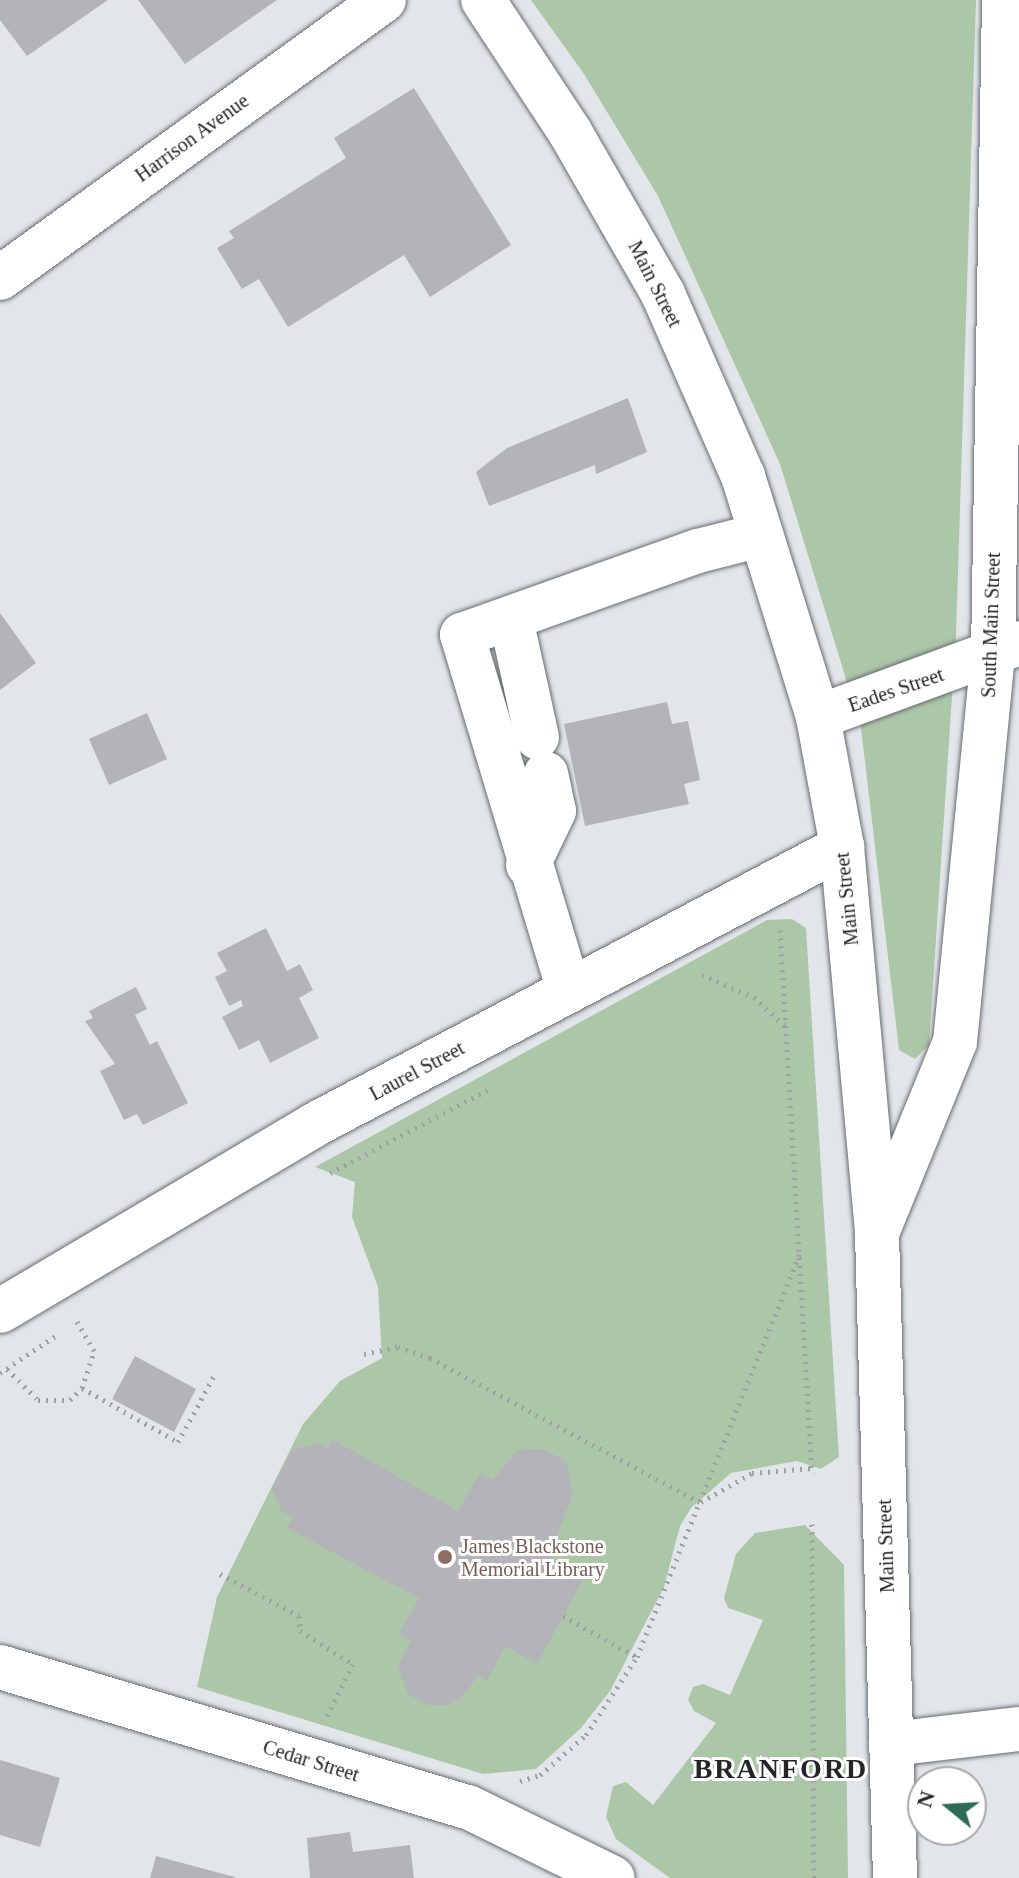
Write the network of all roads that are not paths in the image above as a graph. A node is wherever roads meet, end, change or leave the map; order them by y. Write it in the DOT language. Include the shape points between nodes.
graph roads {
  1 [pos="384,0"];
  2 [pos="483,0"];
  3 [pos="1004,0"];
  4 [pos="0,278"];
  5 [pos="761,535"];
  6 [pos="511,619"];
  7 [pos="1006,649"];
  8 [pos="818,717"];
  9 [pos="842,847"];
  10 [pos="528,865"];
  11 [pos="569,991"];
  12 [pos="877,1233"];
  13 [pos="0,1311"];
  14 [pos="0,1667"];
  15 [pos="1019,1729"];
  16 [pos="891,1744"];
  17 [pos="554,1863"];
  18 [pos="613,1878"];
  19 [pos="895,1878"];
  1 -- 4 [label="street, Harrison Avenue"];
  2 -- 5 [label="street, Main Street" via="570,132 663,294 743,476"];
  3 -- 7 [label="street, South Main Street"];
  5 -- 6 [label="street" via="698,551"];
  5 -- 8 [label="street, Main Street"];
  6 -- 10 [label="street" via="554,811"];
  6 -- 10 [label="street" via="462,635"];
  7 -- 8 [label="street, Eades Street"];
  7 -- 12 [label="street, South Main Street" via="955,1042"];
  8 -- 9 [label="street, Main Street"];
  9 -- 11 [label="street, Laurel Street"];
  9 -- 12 [label="street, Main Street"];
  10 -- 11 [label="street"];
  11 -- 13 [label="street, Laurel Street" via="314,1125"];
  12 -- 16 [label="street, Main Street"];
  14 -- 17 [label="street, Cedar Street" via="468,1807"];
  15 -- 16 [label="street"];
  16 -- 19 [label="street, Main Street"];
  17 -- 18 [label="street, Cedar Street"];
}
